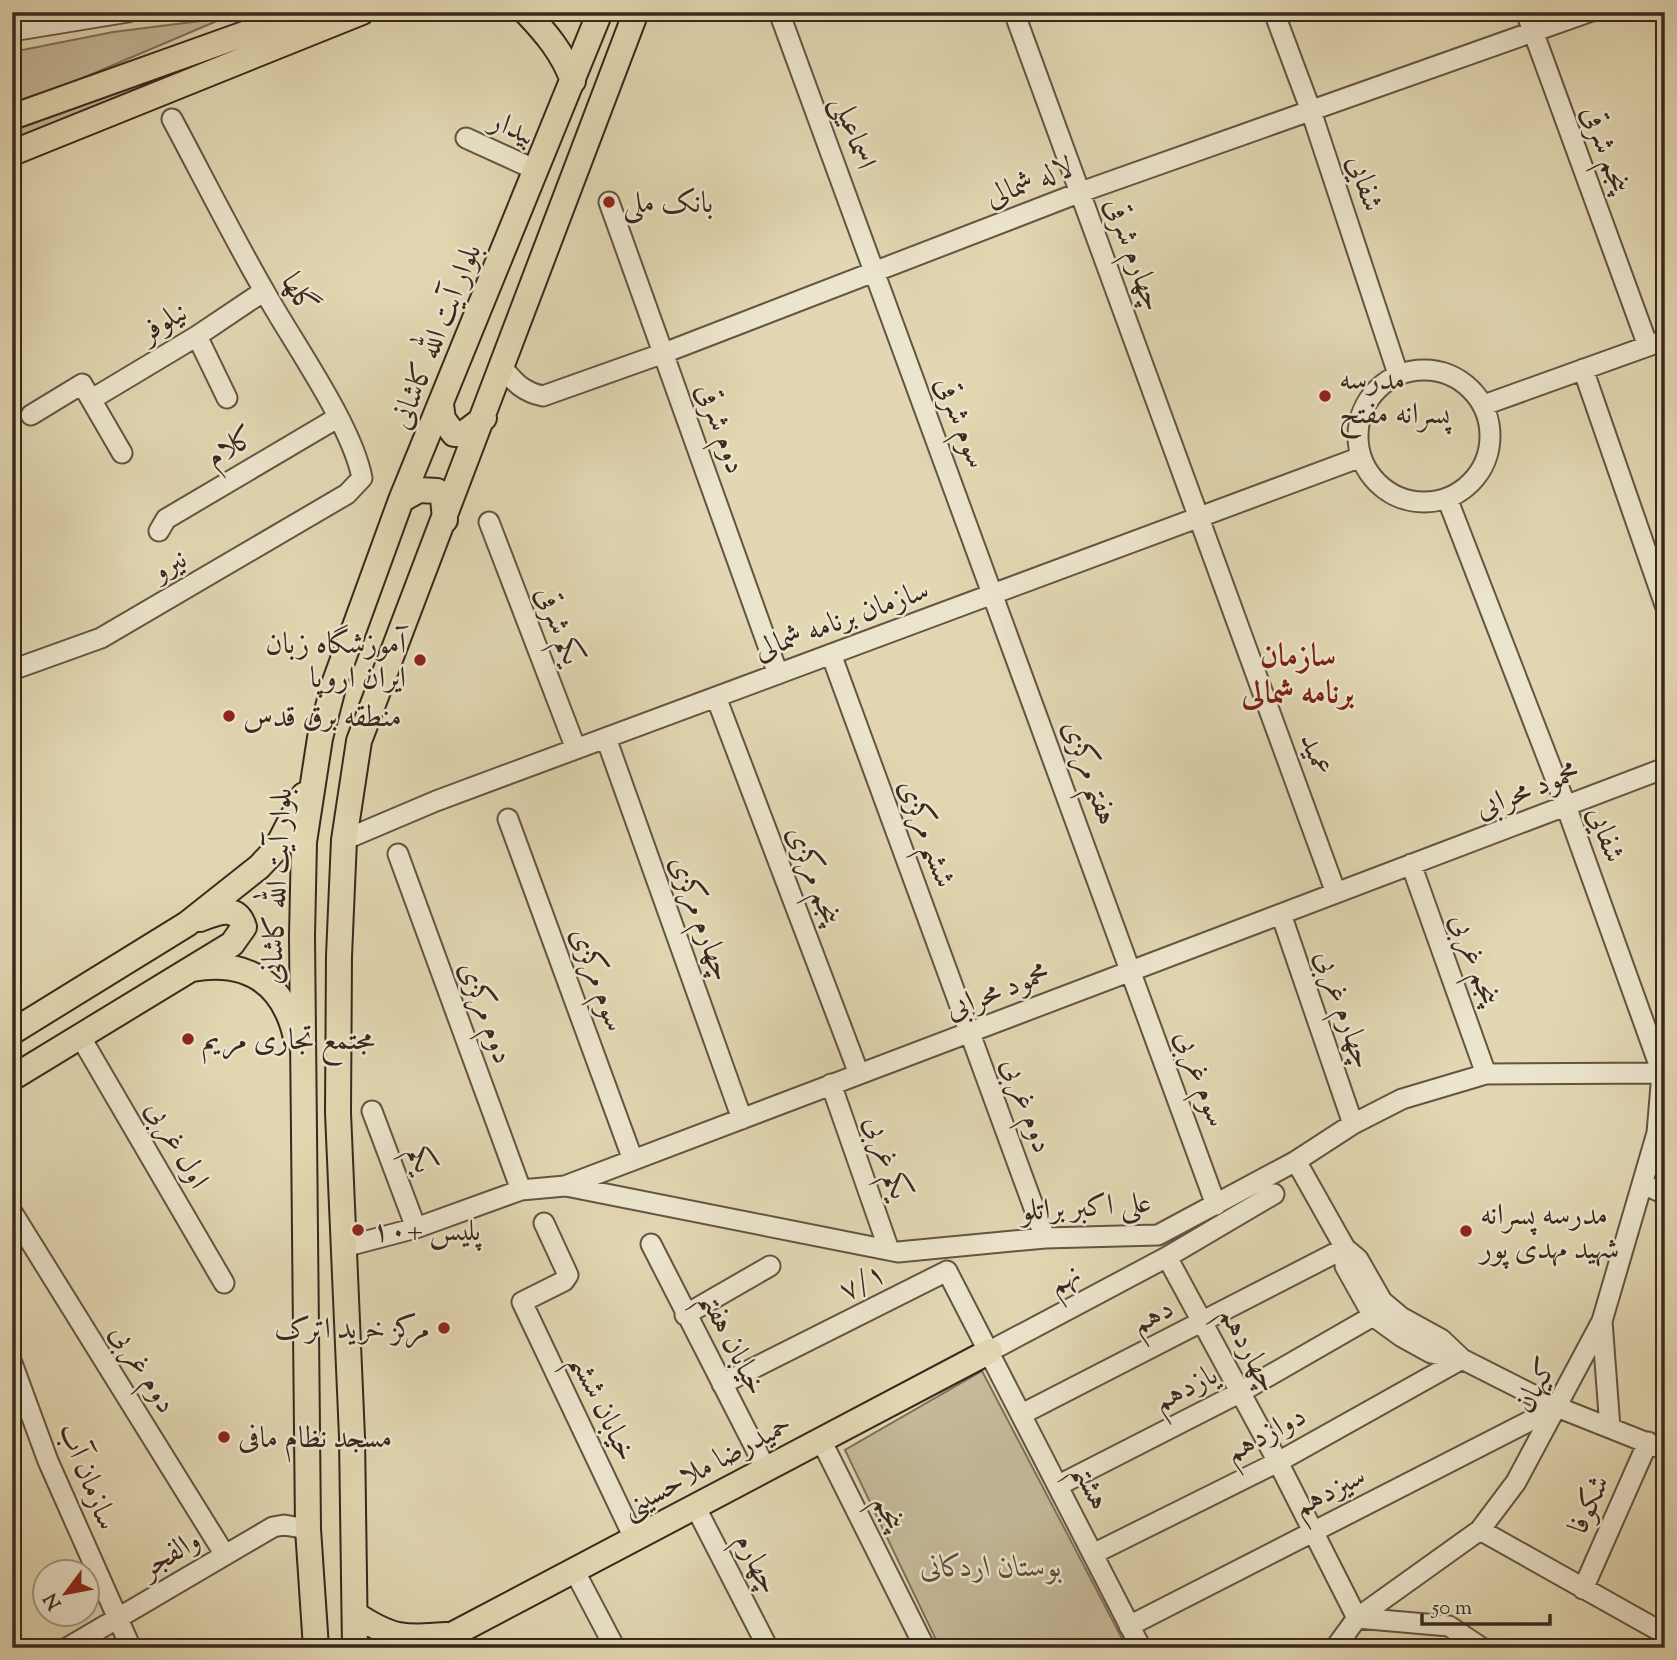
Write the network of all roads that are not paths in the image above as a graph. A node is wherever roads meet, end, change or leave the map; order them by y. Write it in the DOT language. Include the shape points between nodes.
graph roads {
  1 [pos="362,12"];
  2 [pos="526,12"];
  3 [pos="600,12"];
  4 [pos="636,12"];
  5 [pos="779,12"];
  6 [pos="1014,12"];
  7 [pos="1274,12"];
  8 [pos="1526,12"];
  9 [pos="1589,12"];
  10 [pos="120,14"];
  11 [pos="298,19"];
  12 [pos="264,29"];
  13 [pos="12,31"];
  14 [pos="1532,32"];
  15 [pos="573,81"];
  16 [pos="1311,111"];
  17 [pos="12,117"];
  18 [pos="172,119"];
  19 [pos="466,138"];
  20 [pos="12,153"];
  21 [pos="537,170"];
  22 [pos="1081,192"];
  23 [pos="609,202"];
  24 [pos="874,272"];
  25 [pos="264,291"];
  26 [pos="197,336"];
  27 [pos="1656,343"];
  28 [pos="664,353"];
  29 [pos="502,367"];
  30 [pos="1583,369"];
  31 [pos="1398,374"];
  32 [pos="92,398"];
  33 [pos="227,398"];
  34 [pos="441,405"];
  35 [pos="1484,405"];
  36 [pos="31,415"];
  37 [pos="337,418"];
  38 [pos="484,418"];
  39 [pos="122,453"];
  40 [pos="1361,457"];
  41 [pos="348,494"];
  42 [pos="1447,498"];
  43 [pos="401,500"];
  44 [pos="1200,517"];
  45 [pos="444,520"];
  46 [pos="489,522"];
  47 [pos="159,531"];
  48 [pos="995,594"];
  49 [pos="1665,605"];
  50 [pos="831,654"];
  51 [pos="12,670"];
  52 [pos="778,674"];
  53 [pos="716,697"];
  54 [pos="606,738"];
  55 [pos="576,750"];
  56 [pos="1665,768"];
  57 [pos="313,775"];
  58 [pos="1566,806"];
  59 [pos="508,819"];
  60 [pos="344,841"];
  61 [pos="398,854"];
  62 [pos="1411,864"];
  63 [pos="1336,893"];
  64 [pos="1281,914"];
  65 [pos="187,925"];
  66 [pos="185,970"];
  67 [pos="1131,971"];
  68 [pos="12,1032"];
  69 [pos="970,1032"];
  70 [pos="80,1036"];
  71 [pos="1664,1073"];
  72 [pos="859,1074"];
  73 [pos="1486,1074"];
  74 [pos="12,1078"];
  75 [pos="831,1084"];
  76 [pos="302,1099"];
  77 [pos="372,1111"];
  78 [pos="742,1119"];
  79 [pos="1353,1124"];
  80 [pos="633,1160"];
  81 [pos="1296,1161"];
  82 [pos="1643,1184"];
  83 [pos="565,1186"];
  84 [pos="521,1190"];
  85 [pos="1274,1194"];
  86 [pos="1665,1194"];
  87 [pos="1216,1205"];
  88 [pos="12,1212"];
  89 [pos="544,1223"];
  90 [pos="416,1228"];
  91 [pos="1045,1238"];
  92 [pos="651,1244"];
  93 [pos="344,1247"];
  94 [pos="1345,1248"];
  95 [pos="889,1250"];
  96 [pos="1167,1257"];
  97 [pos="770,1266"];
  98 [pos="224,1283"];
  99 [pos="685,1315"];
  100 [pos="1373,1316"];
  101 [pos="1602,1321"];
  102 [pos="1203,1322"];
  103 [pos="990,1351"];
  104 [pos="1462,1359"];
  105 [pos="12,1363"];
  106 [pos="722,1384"];
  107 [pos="1239,1393"];
  108 [pos="1557,1407"];
  109 [pos="1022,1413"];
  110 [pos="1610,1428"];
  111 [pos="821,1440"];
  112 [pos="1656,1446"];
  113 [pos="1278,1462"];
  114 [pos="766,1469"];
  115 [pos="1059,1485"];
  116 [pos="695,1506"];
  117 [pos="308,1529"];
  118 [pos="1480,1530"];
  119 [pos="1313,1531"];
  120 [pos="634,1538"];
  121 [pos="1093,1554"];
  122 [pos="225,1555"];
  123 [pos="574,1570"];
  124 [pos="1583,1589"];
  125 [pos="355,1614"];
  126 [pos="1357,1618"];
  127 [pos="117,1619"];
  128 [pos="1129,1626"];
  129 [pos="1665,1634"];
  130 [pos="454,1641"];
  131 [pos="67,1648"];
  132 [pos="131,1648"];
  133 [pos="316,1648"];
  134 [pos="355,1648"];
  135 [pos="427,1648"];
  136 [pos="615,1648"];
  137 [pos="768,1648"];
  138 [pos="925,1648"];
  139 [pos="1140,1648"];
  140 [pos="1335,1648"];
  141 [pos="1482,1648"];
  1 -- 11 [label="main road"];
  2 -- 15 [label="main road" via="550,38"];
  3 -- 15 [label="main road, بلوار آیت الله کاشانی"];
  4 -- 29 [label="main road"];
  5 -- 24 [label="street, اسماعیلی"];
  6 -- 22 [label="street, چهارم شرقی"];
  7 -- 16 [label="street, شفایی"];
  8 -- 14 [label="street, پنجم شرقی"];
  9 -- 14 [label="street, لاله شمالی"];
  10 -- 13 [label="street"];
  11 -- 12 [label="main road"];
  12 -- 17 [label="main road"];
  12 -- 20 [label="main road"];
  14 -- 16 [label="street, لاله شمالی"];
  14 -- 27 [label="street, پنجم شرقی"];
  15 -- 21 [label="main road, بلوار آیت الله کاشانی"];
  16 -- 22 [label="street, لاله شمالی"];
  16 -- 31 [label="street, شفایی"];
  18 -- 25 [label="street, گلها"];
  19 -- 21 [label="street, بیدار"];
  21 -- 34 [label="main road, بلوار آیت الله کاشانی"];
  22 -- 24 [label="street, لاله شمالی"];
  22 -- 44 [label="street, چهارم شرقی"];
  23 -- 28 [label="street, دوم شرقی"];
  24 -- 28 [label="street, لاله شمالی"];
  24 -- 48 [label="street, سوم شرقی"];
  25 -- 26 [label="street, نیلوفر"];
  25 -- 37 [label="street, گلها"];
  26 -- 32 [label="street, نیلوفر"];
  26 -- 33 [label="street"];
  27 -- 30 [label="street"];
  28 -- 29 [label="street, لاله شمالی" via="543,396 515,384"];
  28 -- 52 [label="street, دوم شرقی"];
  29 -- 38 [label="main road"];
  30 -- 35 [label="street"];
  30 -- 49 [label="street"];
  31 -- 35 [label="street" via="1437,370 1456,377"];
  31 -- 40 [label="street" via="1375,392 1360,418"];
  32 -- 36 [label="street" via="82,384"];
  32 -- 39 [label="street"];
  34 -- 38 [label="main road" via="443,419 454,434 463,434"];
  34 -- 43 [label="main road, بلوار آیت الله کاشانی"];
  35 -- 42 [label="street" via="1490,423 1487,460 1471,483"];
  37 -- 41 [label="street, گلها" via="358,458 362,478"];
  37 -- 47 [label="street, کلام" via="166,519"];
  38 -- 45 [label="main road"];
  40 -- 42 [label="street" via="1371,476 1405,500"];
  40 -- 44 [label="street, سازمان برنامه شمالی"];
  41 -- 51 [label="street, نیرو" via="102,638"];
  42 -- 58 [label="street, شفایی"];
  43 -- 45 [label="main road" via="419,490 437,491 443,498"];
  43 -- 57 [label="main road, بلوار آیت الله کاشانی" via="334,684"];
  44 -- 48 [label="street, سازمان برنامه شمالی"];
  44 -- 63 [label="street, عمید"];
  45 -- 60 [label="main road" via="359,741"];
  46 -- 55 [label="street, یکم شرقی"];
  48 -- 50 [label="street, سازمان برنامه شمالی"];
  48 -- 67 [label="street, هفتم مرکزی"];
  50 -- 52 [label="street, سازمان برنامه شمالی"];
  50 -- 69 [label="street, ششم مرکزی"];
  52 -- 53 [label="street, سازمان برنامه شمالی"];
  53 -- 54 [label="street, سازمان برنامه شمالی"];
  53 -- 72 [label="street, پنجم مرکزی"];
  54 -- 55 [label="street, سازمان برنامه شمالی"];
  54 -- 78 [label="street, چهارم مرکزی"];
  55 -- 60 [label="street, سازمان برنامه شمالی" via="436,801"];
  56 -- 58 [label="street, محمود محرابی"];
  57 -- 65 [label="main road" via="276,849"];
  57 -- 76 [label="main road, بلوار آیت الله کاشانی" via="304,842"];
  58 -- 62 [label="street, محمود محرابی"];
  58 -- 71 [label="street, شفایی"];
  59 -- 80 [label="street, سوم مرکزی"];
  60 -- 93 [label="main road" via="338,1113"];
  61 -- 84 [label="street, دوم مرکزی"];
  62 -- 63 [label="street, محمود محرابی"];
  62 -- 73 [label="street, پنجم غربی"];
  63 -- 64 [label="street, محمود محرابی"];
  64 -- 67 [label="street, محمود محرابی"];
  64 -- 79 [label="street, چهارم غربی"];
  65 -- 66 [label="main road" via="222,911 234,912 244,927 232,944"];
  65 -- 68 [label="main road"];
  66 -- 70 [label="main road"];
  66 -- 76 [label="main road" via="206,966 250,971 279,996 291,1017 298,1047"];
  67 -- 69 [label="street, محمود محرابی"];
  67 -- 87 [label="street, سوم غربی"];
  69 -- 72 [label="street, محمود محرابی"];
  69 -- 91 [label="street, دوم غربی"];
  70 -- 74 [label="main road"];
  70 -- 98 [label="street, اول غربی"];
  71 -- 73 [label="street, علی اکبر براتلو"];
  71 -- 82 [label="street, کیهان" via="1657,1133"];
  72 -- 75 [label="street, محمود محرابی"];
  73 -- 79 [label="street, علی اکبر براتلو" via="1402,1100"];
  75 -- 78 [label="street, محمود محرابی"];
  75 -- 95 [label="street, یکم غربی"];
  76 -- 117 [label="main road, بلوار آیت الله کاشانی"];
  77 -- 90 [label="street, یکم"];
  78 -- 80 [label="street, محمود محرابی"];
  79 -- 81 [label="street, علی اکبر براتلو"];
  80 -- 83 [label="street, محمود محرابی"];
  81 -- 87 [label="street, علی اکبر براتلو"];
  81 -- 94 [label="street"];
  82 -- 86 [label="street"];
  82 -- 101 [label="street, کیهان"];
  83 -- 84 [label="street, محمود محرابی"];
  83 -- 95 [label="street, علی اکبر براتلو"];
  84 -- 90 [label="street, محمود محرابی"];
  85 -- 96 [label="street, نهم"];
  87 -- 91 [label="street, علی اکبر براتلو" via="1158,1235"];
  88 -- 122 [label="street, دوم غربی"];
  89 -- 120 [label="street, خیابان ششم" via="568,1275 522,1302"];
  90 -- 93 [label="street, محمود محرابی"];
  91 -- 95 [label="street, علی اکبر براتلو"];
  92 -- 99 [label="street, خیابان هفتم"];
  93 -- 125 [label="main road"];
  94 -- 100 [label="street" via="1345,1266"];
  94 -- 102 [label="street, دهم"];
  94 -- 104 [label="street" via="1358,1259 1382,1301 1441,1339"];
  96 -- 102 [label="street, چهاردهم"];
  96 -- 103 [label="street, نهم"];
  97 -- 99 [label="street"];
  99 -- 106 [label="street, خیابان هفتم"];
  100 -- 104 [label="street" via="1431,1353"];
  100 -- 107 [label="street, یازدهم"];
  101 -- 108 [label="street, کیهان"];
  101 -- 110 [label="street"];
  102 -- 107 [label="street, چهاردهم"];
  102 -- 109 [label="street, دهم"];
  103 -- 106 [label="street, ۷/۱" via="947,1271"];
  103 -- 109 [label="street, هشتم"];
  103 -- 111 [label="main road, حمیدرضا ملاحسینی"];
  104 -- 108 [label="street"];
  104 -- 113 [label="street, دوازدهم"];
  105 -- 127 [label="street, سازمان آب" via="48,1461"];
  106 -- 114 [label="street, خیابان هفتم"];
  107 -- 113 [label="street, چهاردهم"];
  107 -- 115 [label="street, یازدهم"];
  108 -- 110 [label="street"];
  108 -- 118 [label="street, کیهان" via="1516,1482"];
  108 -- 119 [label="street, سیزدهم"];
  109 -- 115 [label="street, هشتم"];
  110 -- 112 [label="street"];
  111 -- 114 [label="main road, حمیدرضا ملاحسینی"];
  111 -- 138 [label="street, پنجم"];
  112 -- 124 [label="street, شکوفا"];
  113 -- 119 [label="street, چهاردهم"];
  113 -- 121 [label="street, دوازدهم"];
  114 -- 116 [label="main road, حمیدرضا ملاحسینی"];
  115 -- 121 [label="street, هشتم"];
  116 -- 120 [label="main road, حمیدرضا ملاحسینی"];
  116 -- 137 [label="street, چهارم"];
  117 -- 122 [label="street, والفجر" via="273,1527"];
  117 -- 133 [label="main road, بلوار آیت الله کاشانی"];
  118 -- 124 [label="street, شکوفا"];
  118 -- 126 [label="street, کیهان"];
  119 -- 126 [label="street, چهاردهم"];
  119 -- 128 [label="street, سیزدهم"];
  120 -- 123 [label="main road, حمیدرضا ملاحسینی"];
  121 -- 128 [label="street, هشتم"];
  122 -- 127 [label="street, والفجر"];
  123 -- 130 [label="main road, حمیدرضا ملاحسینی"];
  123 -- 136 [label="street"];
  124 -- 129 [label="street, شکوفا"];
  125 -- 130 [label="main road" via="382,1632"];
  125 -- 134 [label="main road"];
  126 -- 140 [label="street, کیهان"];
  126 -- 141 [label="street" via="1449,1626"];
  127 -- 131 [label="street, والفجر"];
  127 -- 132 [label="street, سازمان آب"];
  128 -- 139 [label="street, هشتم"];
  130 -- 135 [label="main road, حمیدرضا ملاحسینی"];
}
